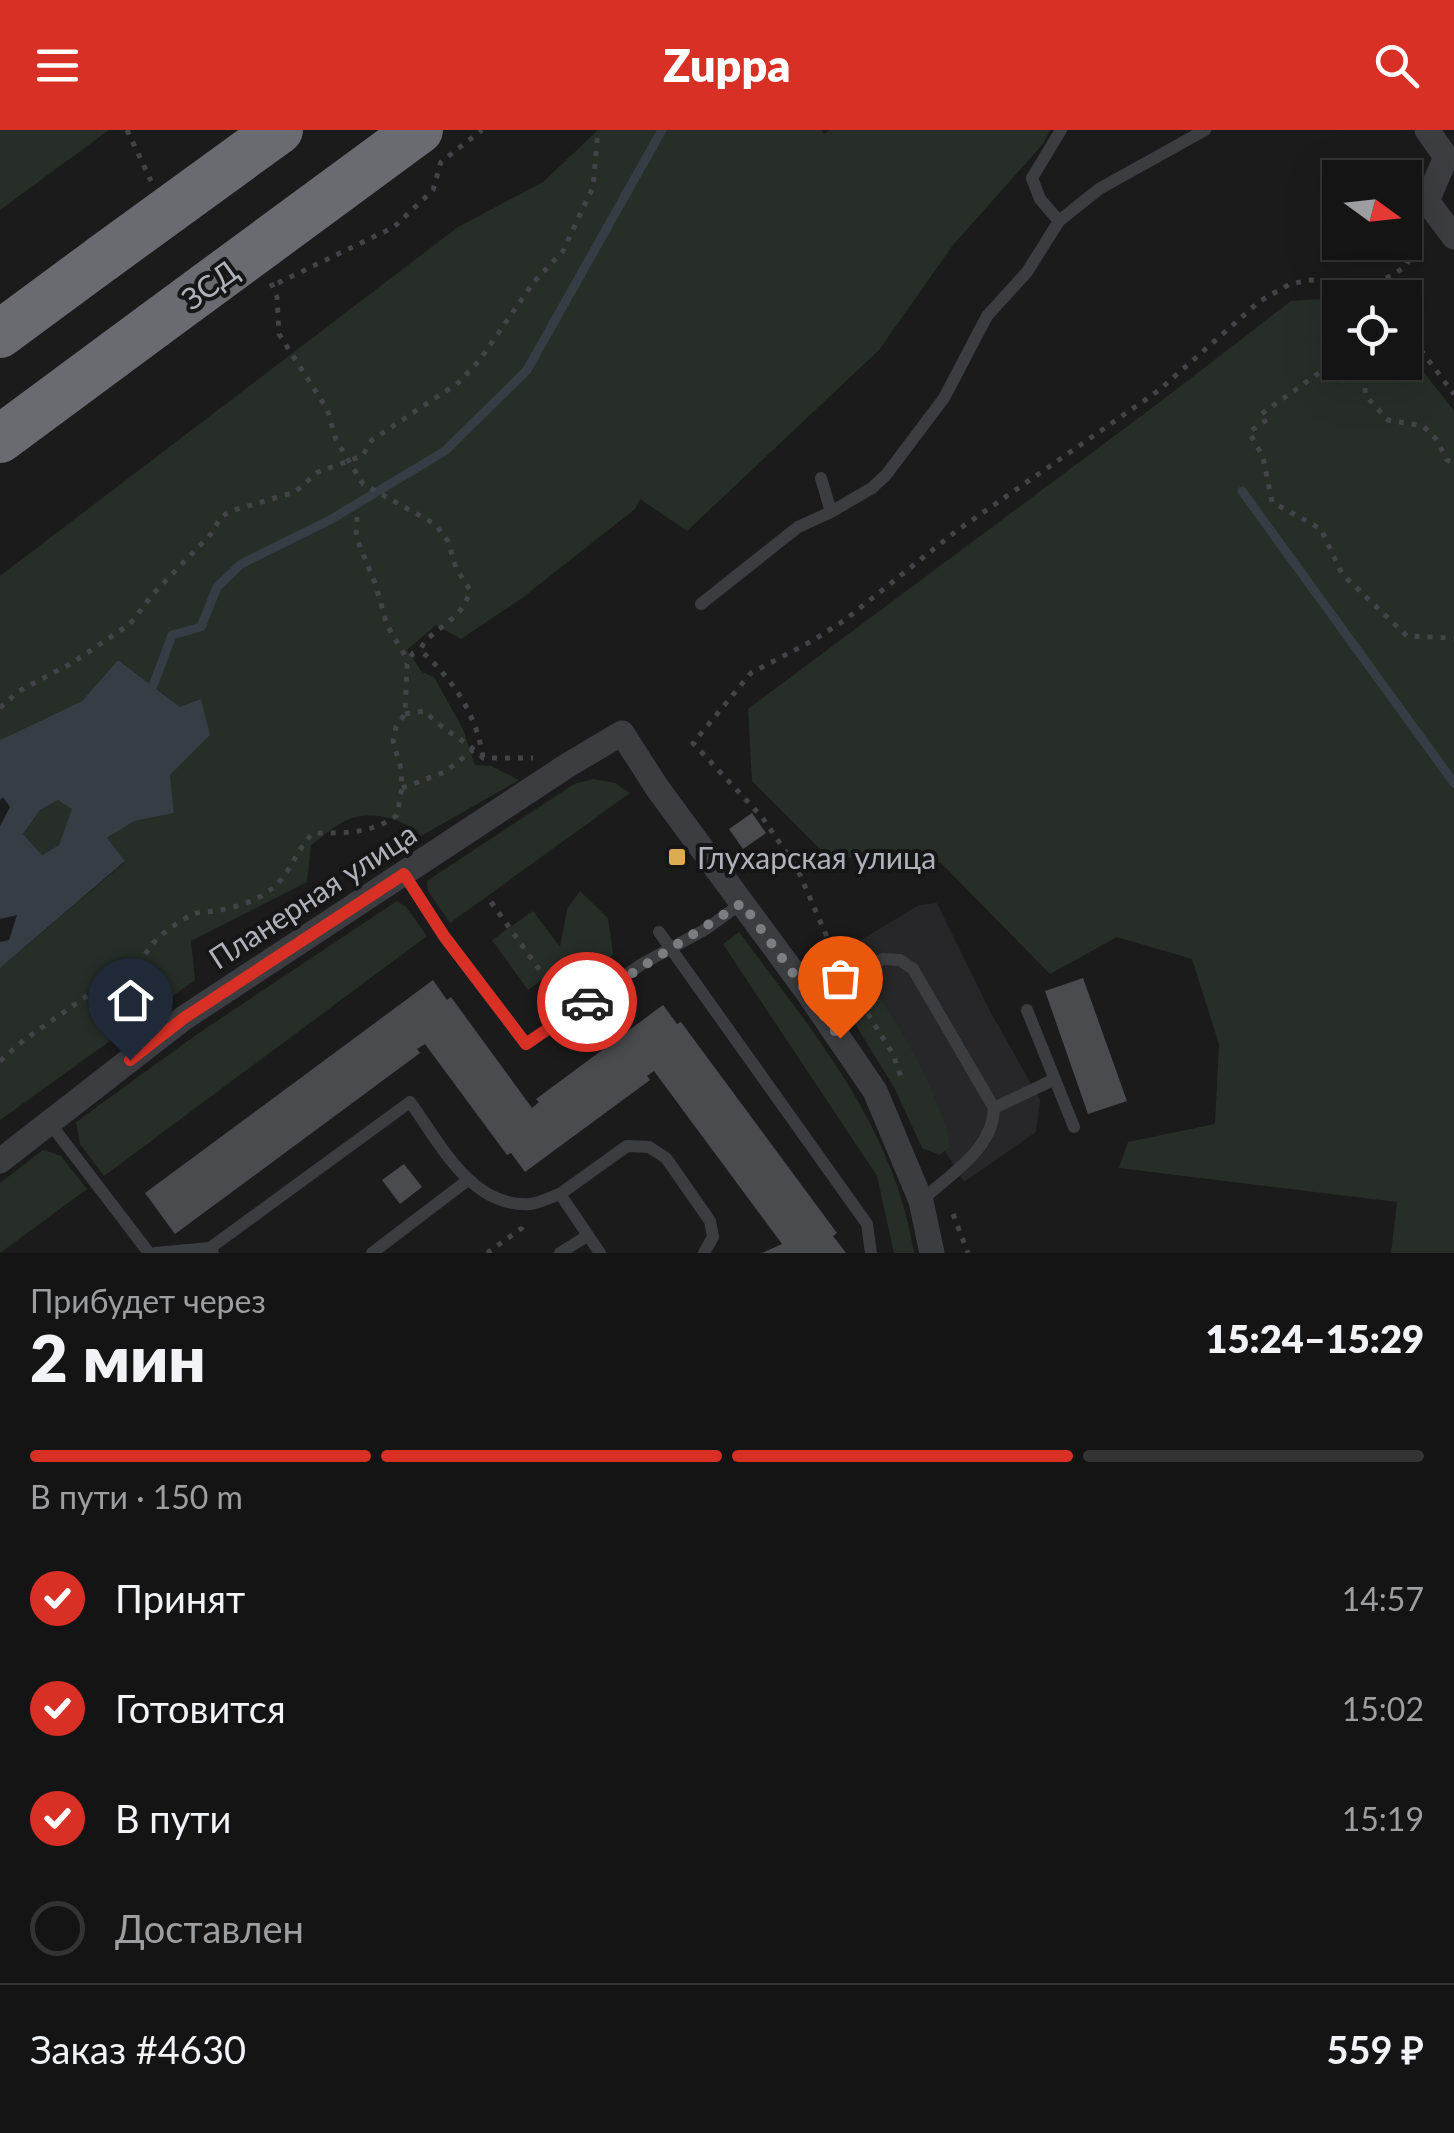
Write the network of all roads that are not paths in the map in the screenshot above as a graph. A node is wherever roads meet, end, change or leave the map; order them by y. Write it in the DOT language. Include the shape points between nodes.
graph roads {
  1 [pos="279,130"];
  2 [pos="419,130"];
  3 [pos="1061,130"];
  4 [pos="1204,130"];
  5 [pos="1427,130"];
  6 [pos="1439,130"];
  7 [pos="1454,150"];
  8 [pos="1059,221"];
  9 [pos="1446,227"];
  10 [pos="0,334"];
  11 [pos="0,440"];
  12 [pos="822,478"];
  13 [pos="831,512"];
  14 [pos="701,604"];
  15 [pos="404,874"];
  16 [pos="742,903"];
  17 [pos="659,932"];
  18 [pos="671,948"];
  19 [pos="806,990"];
  20 [pos="1027,1010"];
  21 [pos="1055,1079"];
  22 [pos="994,1108"];
  23 [pos="49,1122"];
  24 [pos="1074,1127"];
  25 [pos="0,1161"];
  26 [pos="468,1180"];
  27 [pos="560,1194"];
  28 [pos="921,1201"];
  29 [pos="587,1236"];
  30 [pos="211,1251"];
  31 [pos="152,1253"];
  32 [pos="372,1253"];
  33 [pos="560,1253"];
  34 [pos="600,1253"];
  35 [pos="704,1253"];
  36 [pos="871,1253"];
  37 [pos="932,1253"];
  1 -- 10 [label="highway, bridge"];
  2 -- 11 [label="highway, ЗСД, bridge"];
  3 -- 8 [label="lane" via="1032,178"];
  4 -- 8 [label="lane" via="1099,189"];
  5 -- 9 [label="street" via="1446,157 1427,201"];
  6 -- 7 [label="street"];
  8 -- 13 [label="lane" via="1027,272 987,316 916,438 872,488"];
  12 -- 13 [label="lane"];
  13 -- 14 [label="lane" via="798,527"];
  15 -- 16 [label="street, Планерная улица" via="622,733"];
  15 -- 18 [label="lane" via="526,1044"];
  15 -- 23 [label="street, Планерная улица" via="184,1018"];
  16 -- 18 [label="lane"];
  16 -- 19 [label="street"];
  17 -- 18 [label="lane"];
  18 -- 36 [label="lane" via="866,1224"];
  19 -- 22 [label="lane" via="884,959 900,960 913,969"];
  19 -- 28 [label="street" via="875,1092"];
  20 -- 21 [label="lane"];
  21 -- 22 [label="lane"];
  21 -- 24 [label="lane"];
  22 -- 28 [label="lane" via="994,1128 984,1144"];
  23 -- 25 [label="street, Планерная улица"];
  23 -- 31 [label="lane"];
  26 -- 27 [label="lane" via="497,1200 531,1204"];
  26 -- 30 [label="lane" via="410,1102"];
  26 -- 32 [label="lane"];
  27 -- 29 [label="lane"];
  27 -- 35 [label="lane" via="627,1146 649,1147 666,1158 710,1221 713,1237"];
  28 -- 37 [label="street"];
  29 -- 33 [label="lane"];
  29 -- 34 [label="lane"];
  30 -- 31 [label="lane"];
}
